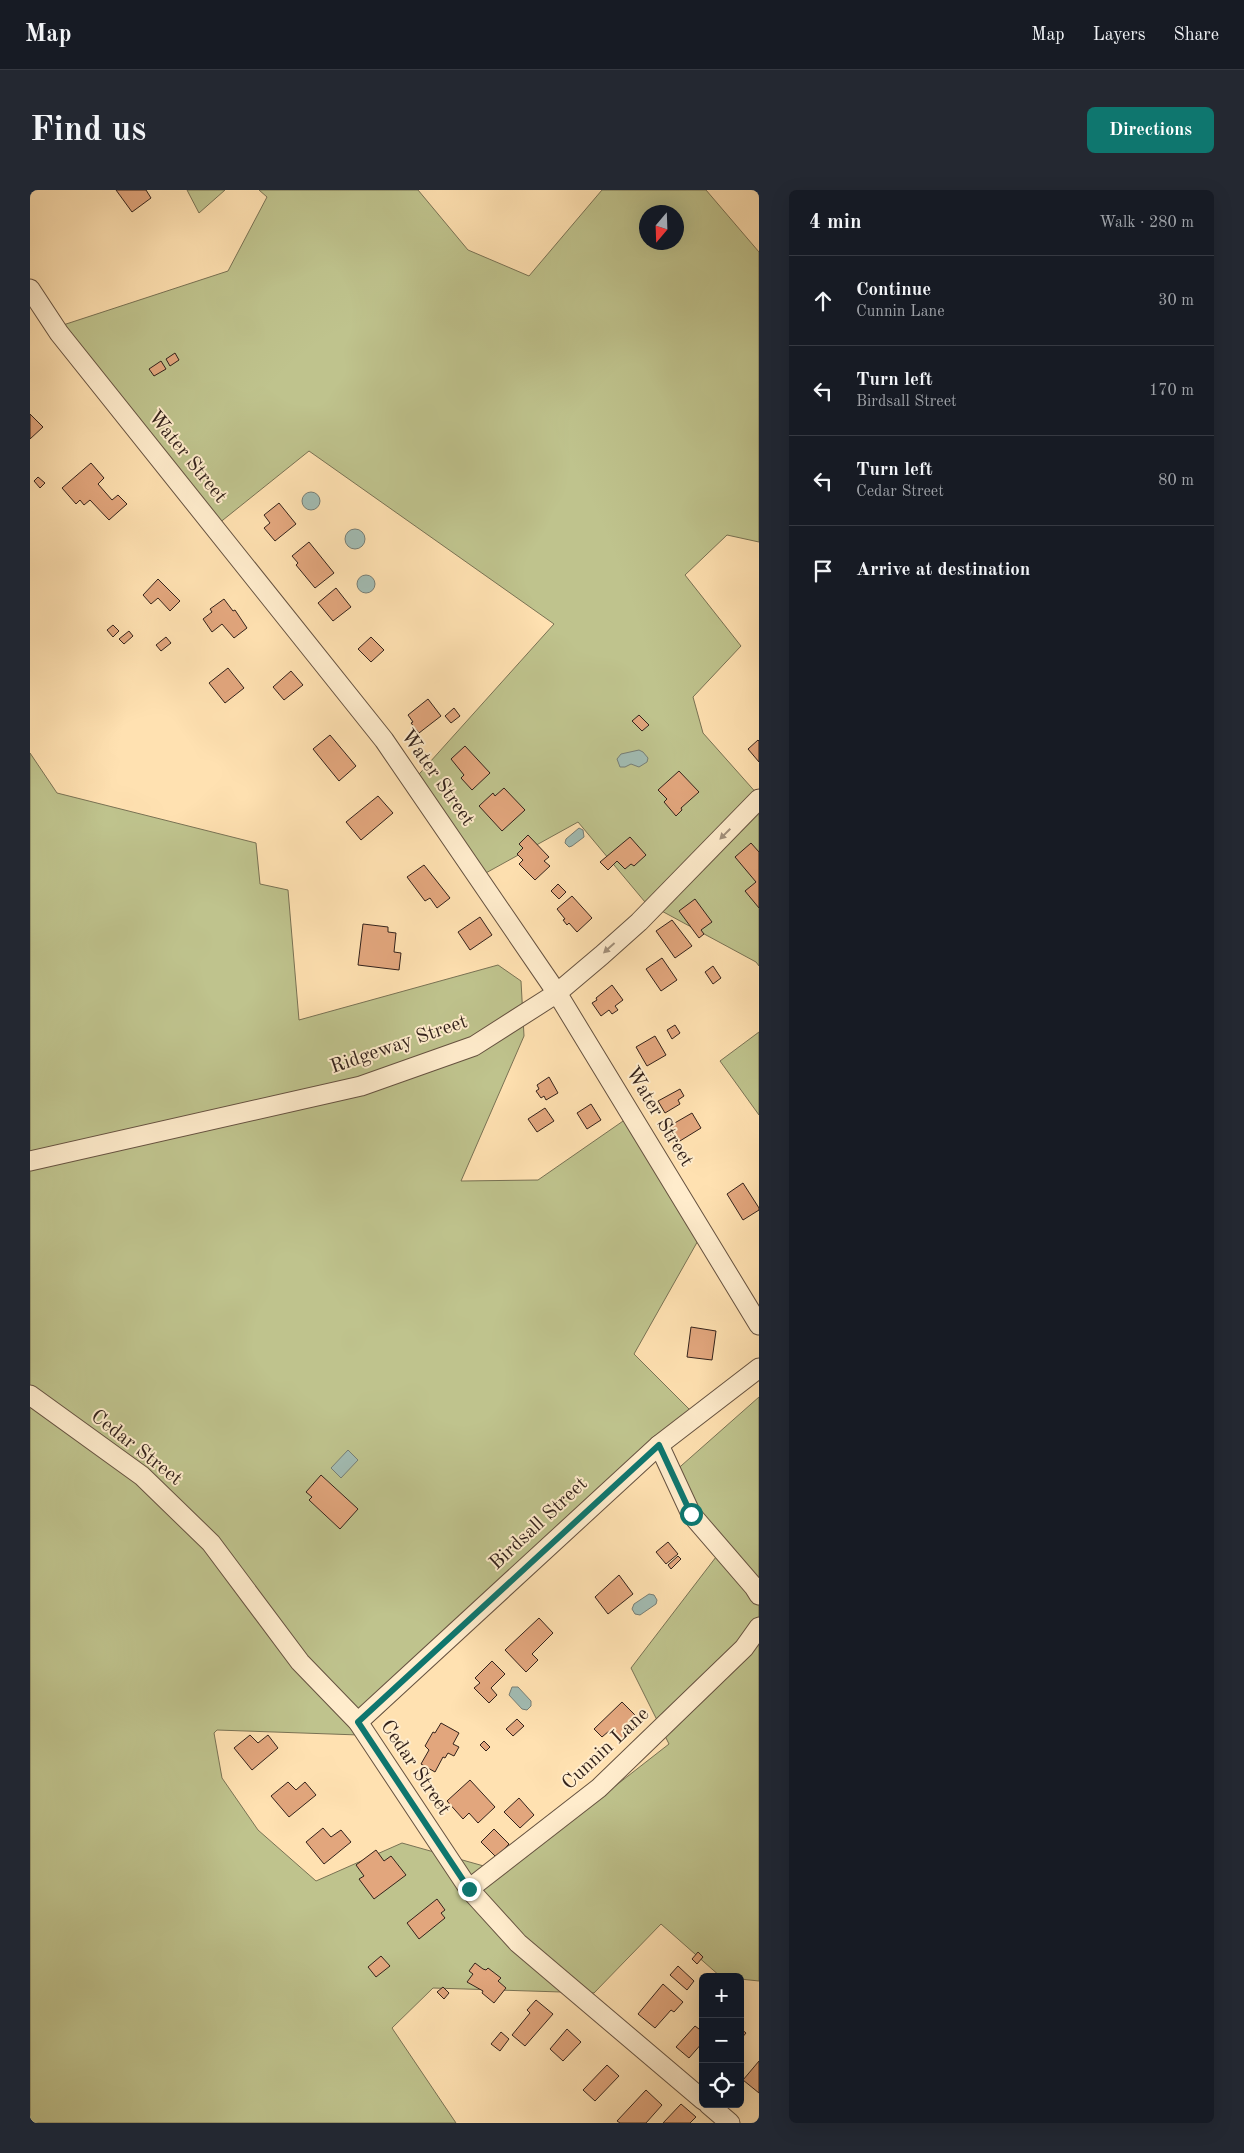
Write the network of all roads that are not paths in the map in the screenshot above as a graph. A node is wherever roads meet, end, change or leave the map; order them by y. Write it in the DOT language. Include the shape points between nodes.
graph roads {
  1 [pos="30,290"];
  2 [pos="759,799"];
  3 [pos="557,993"];
  4 [pos="30,1161"];
  5 [pos="759,1325"];
  6 [pos="759,1368"];
  7 [pos="30,1395"];
  8 [pos="659,1445"];
  9 [pos="759,1594"];
  10 [pos="759,1627"];
  11 [pos="358,1722"];
  12 [pos="469,1889"];
  13 [pos="699,2097"];
  14 [pos="713,2108"];
  15 [pos="730,2123"];
  1 -- 3 [label="street, Water Street" via="59,333 384,740"];
  2 -- 3 [label="street, Ridgeway Street, one-way" via="639,922"];
  3 -- 4 [label="street, Ridgeway Street" via="474,1046 361,1086"];
  3 -- 5 [label="street, Water Street"];
  6 -- 8 [label="street, Birdsall Street"];
  7 -- 11 [label="street, Cedar Street" via="142,1476 211,1543 300,1662"];
  8 -- 9 [label="street" via="691,1514"];
  8 -- 11 [label="street, Birdsall Street"];
  10 -- 12 [label="street, Cunnin Lane" via="744,1648 599,1788"];
  11 -- 12 [label="street, Cedar Street"];
  12 -- 13 [label="street, Cedar Street" via="518,1943"];
  14 -- 15 [label="street"];
}
